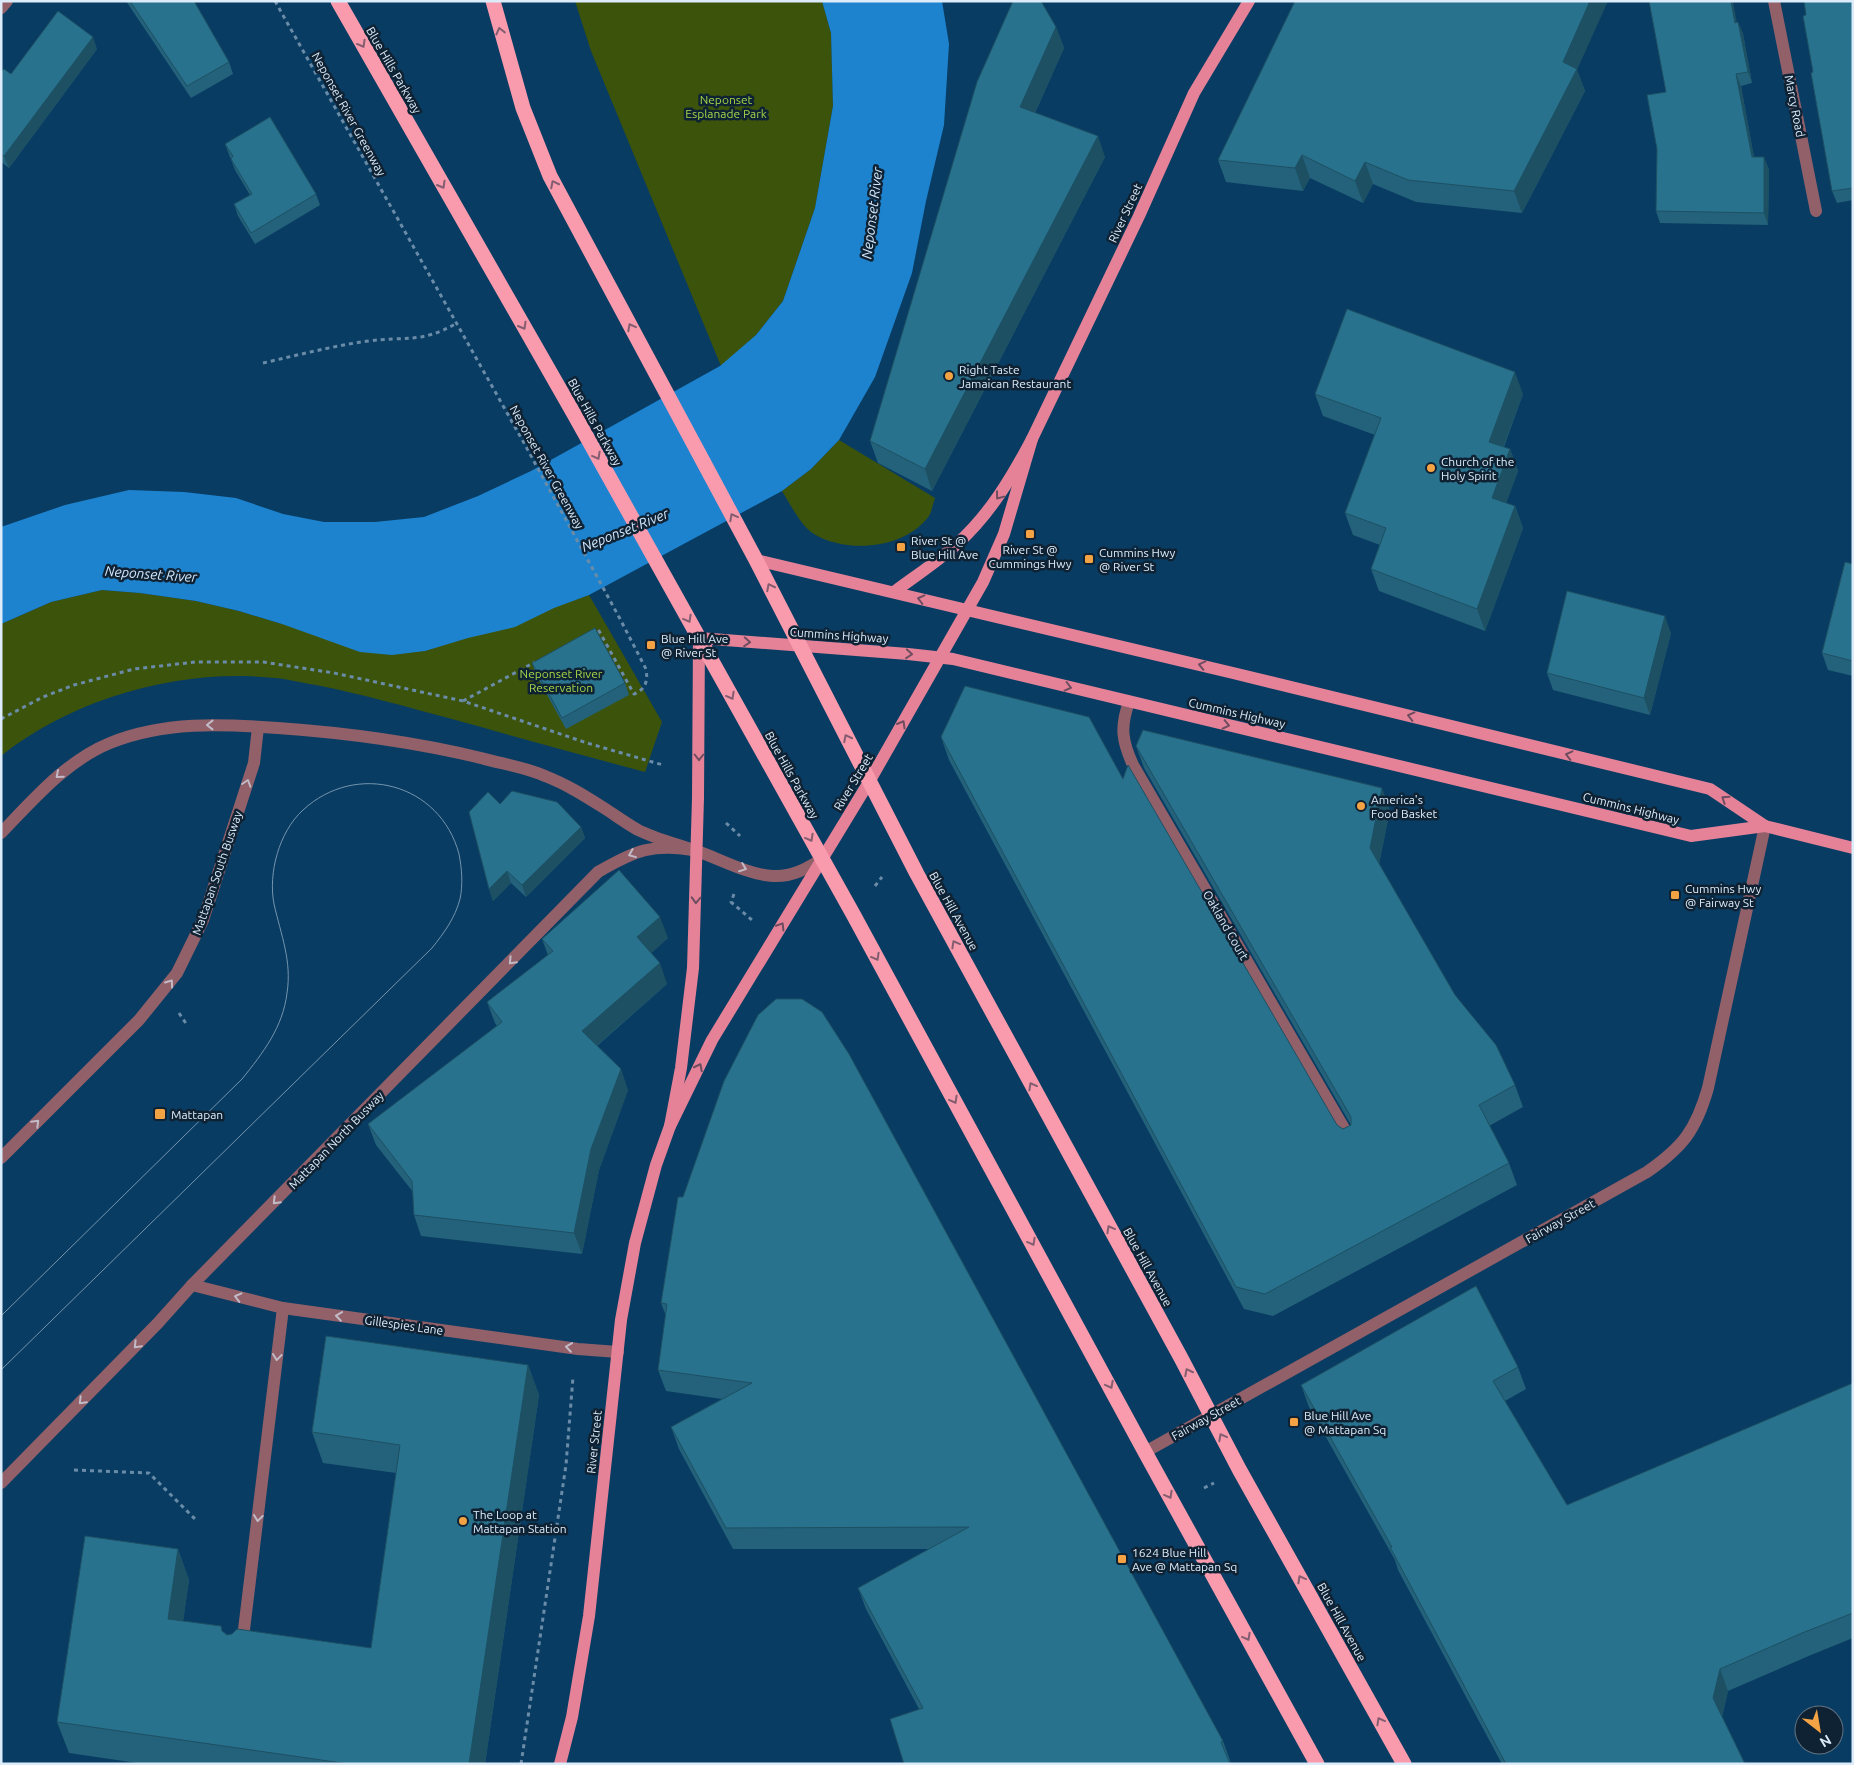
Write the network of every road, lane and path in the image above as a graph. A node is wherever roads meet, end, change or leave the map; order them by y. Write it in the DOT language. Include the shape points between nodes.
graph roads {
  1 [pos="7,1"];
  2 [pos="275,1"];
  3 [pos="338,1"];
  4 [pos="493,1"];
  5 [pos="1774,1"];
  6 [pos="1245,2"];
  7 [pos="1,8"];
  8 [pos="1816,211"];
  9 [pos="456,323"];
  10 [pos="263,363"];
  11 [pos="1032,440"];
  12 [pos="756,560"];
  13 [pos="894,592"];
  14 [pos="968,610"];
  15 [pos="589,633"];
  16 [pos="699,638"];
  17 [pos="800,646"];
  18 [pos="941,657"];
  19 [pos="539,660"];
  20 [pos="463,701"];
  21 [pos="1129,702"];
  22 [pos="1,719"];
  23 [pos="258,727"];
  24 [pos="663,765"];
  25 [pos="869,782"];
  26 [pos="724,821"];
  27 [pos="1765,826"];
  28 [pos="1,833"];
  29 [pos="742,838"];
  30 [pos="1853,848"];
  31 [pos="697,851"];
  32 [pos="822,859"];
  33 [pos="882,877"];
  34 [pos="874,886"];
  35 [pos="736,889"];
  36 [pos="753,921"];
  37 [pos="670,1126"];
  38 [pos="1352,1143"];
  39 [pos="1,1158"];
  40 [pos="192,1285"];
  41 [pos="283,1308"];
  42 [pos="618,1352"];
  43 [pos="574,1374"];
  44 [pos="1210,1415"];
  45 [pos="1145,1452"];
  46 [pos="74,1470"];
  47 [pos="1216,1482"];
  48 [pos="1,1484"];
  49 [pos="1204,1488"];
  50 [pos="196,1520"];
  51 [pos="240,1658"];
  52 [pos="521,1764"];
  53 [pos="560,1764"];
  54 [pos="1317,1764"];
  55 [pos="1404,1764"];
  1 -- 7 [label="street"];
  2 -- 9 [label="path, Neponset River Greenway"];
  3 -- 16 [label="highway, Blue Hills Parkway, one-way"];
  12 -- 4 [label="highway, one-way" via="540,155 513,78"];
  5 -- 8 [label="street, Marcy Road"];
  6 -- 11 [label="main road, River Street" via="1194,93"];
  9 -- 10 [label="path" via="442,332 422,338 368,342"];
  9 -- 15 [label="path, Neponset River Greenway" via="646,669 647,679 640,692 634,694 598,629"];
  11 -- 13 [label="main road, River Street, one-way" via="1001,494 986,513 958,543"];
  11 -- 14 [label="main road, River Street" via="1004,534"];
  12 -- 13 [label="main road, Cummins Highway"];
  17 -- 12 [label="highway, one-way"];
  14 -- 13 [label="main road, Cummins Highway, one-way"];
  14 -- 18 [label="main road, River Street"];
  27 -- 14 [label="main road, Cummins Highway, one-way" via="1710,789"];
  16 -- 17 [label="main road, Cummins Highway, one-way"];
  16 -- 31 [label="main road, River Street, one-way"];
  16 -- 32 [label="highway, Blue Hills Parkway, one-way"];
  17 -- 18 [label="main road, Cummins Highway, one-way"];
  25 -- 17 [label="highway, one-way"];
  18 -- 21 [label="main road, Cummins Highway, one-way"];
  25 -- 18 [label="main road, River Street, one-way"];
  19 -- 20 [label="path"];
  20 -- 22 [label="path" via="334,673 263,662 195,662 134,669 74,684"];
  20 -- 24 [label="path" via="587,744"];
  21 -- 27 [label="main road, Cummins Highway, one-way" via="1691,836"];
  21 -- 38 [label="street, Oakland Court" via="1122,734 1133,765"];
  23 -- 28 [label="street, one-way" via="175,727 150,730 110,743 90,752 57,776"];
  23 -- 31 [label="street" via="394,739 525,770 561,783 637,829"];
  39 -- 23 [label="street, Mattapan South Busway, one-way" via="139,1020 177,973 203,920 254,763"];
  25 -- 32 [label="main road, River Street"];
  44 -- 25 [label="highway, Blue Hill Avenue, one-way"];
  26 -- 29 [label="path"];
  27 -- 30 [label="main road, Cummins Highway"];
  27 -- 44 [label="street, Fairway Street" via="1708,1088 1694,1126 1667,1158"];
  31 -- 32 [label="street, one-way" via="771,876 788,876"];
  31 -- 37 [label="main road, River Street, one-way" via="693,968 681,1068"];
  31 -- 40 [label="street, Mattapan North Busway, one-way" via="648,848 631,853 598,872"];
  37 -- 32 [label="main road, River Street, one-way" via="712,1040"];
  32 -- 45 [label="highway, one-way"];
  33 -- 34 [label="path"];
  35 -- 36 [label="path" via="731,902"];
  37 -- 42 [label="main road, River Street" via="635,1242 620,1320"];
  41 -- 40 [label="street, Gillespies Lane, one-way"];
  40 -- 48 [label="street, Mattapan North Busway, one-way"];
  42 -- 41 [label="street, Gillespies Lane, one-way"];
  41 -- 51 [label="street, one-way"];
  42 -- 53 [label="main road, River Street" via="589,1616 572,1717"];
  43 -- 52 [label="path, River Street" via="566,1464"];
  44 -- 45 [label="street, Fairway Street"];
  55 -- 44 [label="highway, Blue Hill Avenue, one-way"];
  45 -- 54 [label="highway, one-way"];
  46 -- 50 [label="path" via="149,1473"];
  47 -- 49 [label="path"];
}
